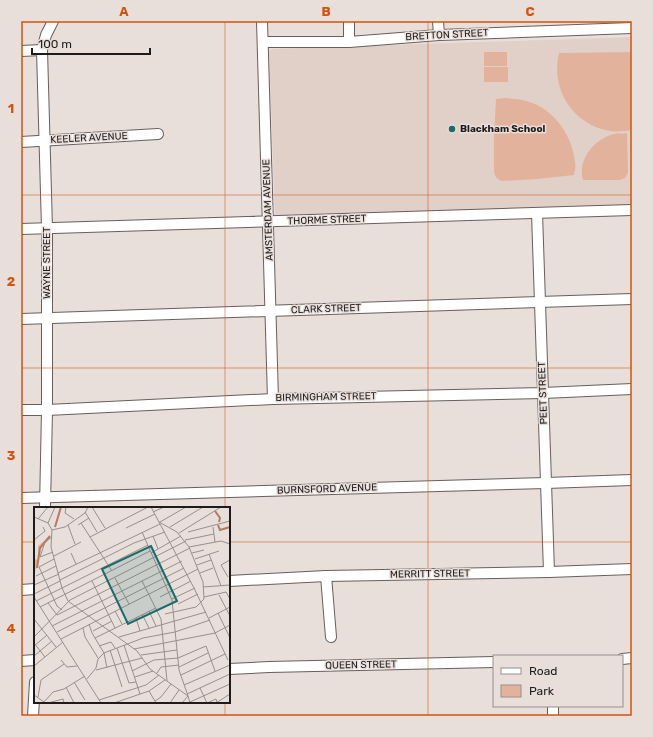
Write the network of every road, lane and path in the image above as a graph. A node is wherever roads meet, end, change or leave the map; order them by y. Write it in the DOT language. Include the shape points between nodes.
graph roads {
  1 [pos="52,21"];
  2 [pos="262,21"];
  3 [pos="349,21"];
  4 [pos="438,21"];
  5 [pos="528,21"];
  6 [pos="632,28"];
  7 [pos="527,32"];
  8 [pos="439,35"];
  9 [pos="263,42"];
  10 [pos="349,42"];
  11 [pos="42,50"];
  12 [pos="21,51"];
  13 [pos="158,134"];
  14 [pos="45,141"];
  15 [pos="21,142"];
  16 [pos="632,210"];
  17 [pos="537,213"];
  18 [pos="268,222"];
  19 [pos="47,229"];
  20 [pos="21,230"];
  21 [pos="632,299"];
  22 [pos="540,302"];
  23 [pos="271,311"];
  24 [pos="47,318"];
  25 [pos="21,319"];
  26 [pos="632,389"];
  27 [pos="543,393"];
  28 [pos="273,399"];
  29 [pos="21,410"];
  30 [pos="47,410"];
  31 [pos="632,480"];
  32 [pos="546,483"];
  33 [pos="21,498"];
  34 [pos="45,503"];
  35 [pos="632,569"];
  36 [pos="548,572"];
  37 [pos="326,576"];
  38 [pos="230,580"];
  39 [pos="34,589"];
  40 [pos="21,590"];
  41 [pos="330,637"];
  42 [pos="34,660"];
  43 [pos="21,661"];
  44 [pos="493,662"];
  45 [pos="230,669"];
  46 [pos="34,699"];
  47 [pos="33,716"];
  1 -- 11 [label="street, WAYNE STREET"];
  2 -- 9 [label="street, AMSTERDAM AVENUE"];
  3 -- 10 [label="street"];
  4 -- 8 [label="street"];
  5 -- 7 [label="street"];
  6 -- 7 [label="street, BRETTON STREET"];
  7 -- 8 [label="street, BRETTON STREET"];
  8 -- 10 [label="street, BRETTON STREET"];
  9 -- 10 [label="street, BRETTON STREET"];
  9 -- 18 [label="street, AMSTERDAM AVENUE"];
  11 -- 12 [label="street"];
  11 -- 14 [label="street, WAYNE STREET"];
  13 -- 14 [label="street, KEELER AVENUE"];
  14 -- 15 [label="street, KEELER AVENUE"];
  14 -- 19 [label="street, WAYNE STREET"];
  16 -- 17 [label="street, THORME STREET"];
  17 -- 18 [label="street, THORME STREET"];
  17 -- 22 [label="street, PEET STREET"];
  18 -- 19 [label="street, THORME STREET"];
  18 -- 23 [label="street, AMSTERDAM AVENUE"];
  19 -- 20 [label="street, THORME STREET"];
  19 -- 24 [label="street, WAYNE STREET"];
  21 -- 22 [label="street, CLARK STREET"];
  22 -- 23 [label="street, CLARK STREET"];
  22 -- 27 [label="street, PEET STREET"];
  23 -- 24 [label="street, CLARK STREET"];
  23 -- 28 [label="street, AMSTERDAM AVENUE"];
  24 -- 25 [label="street, CLARK STREET"];
  24 -- 30 [label="street, WAYNE STREET"];
  26 -- 27 [label="street, BIRMINGHAM STREET"];
  27 -- 28 [label="street, BIRMINGHAM STREET"];
  27 -- 32 [label="street, PEET STREET"];
  28 -- 30 [label="street, BIRMINGHAM STREET"];
  29 -- 30 [label="street, BIRMINGHAM STREET"];
  30 -- 34 [label="street, WAYNE STREET"];
  31 -- 32 [label="street, BURNSFORD AVENUE"];
  32 -- 34 [label="street, BURNSFORD AVENUE"];
  32 -- 36 [label="street, PEET STREET"];
  33 -- 34 [label="street, BURNSFORD AVENUE"];
  35 -- 36 [label="street, MERRITT STREET"];
  36 -- 37 [label="street, MERRITT STREET"];
  37 -- 38 [label="street, MERRITT STREET"];
  37 -- 41 [label="street"];
  39 -- 40 [label="street"];
  42 -- 43 [label="street"];
  44 -- 45 [label="street, QUEEN STREET"];
  46 -- 47 [label="street"];
}
